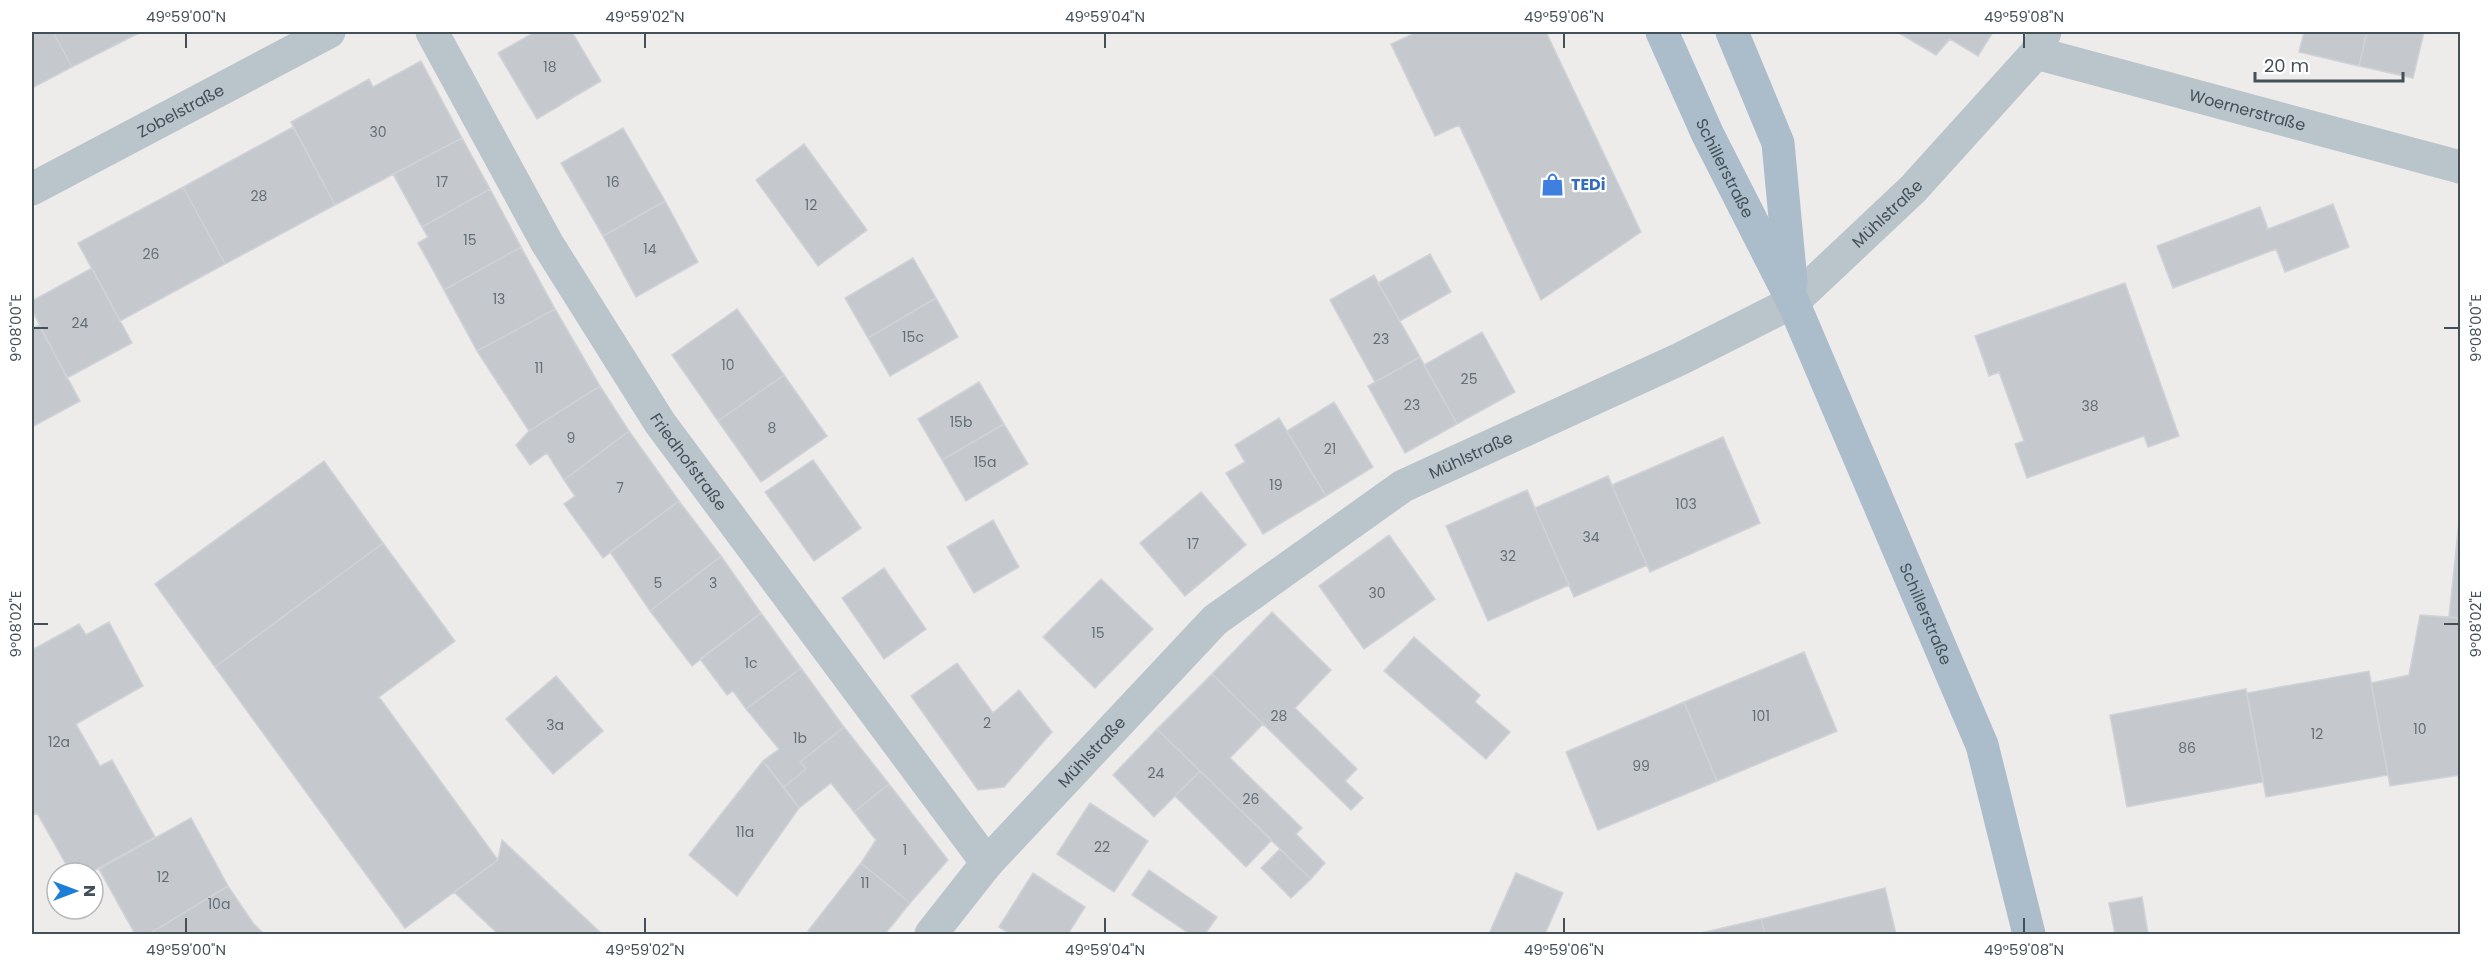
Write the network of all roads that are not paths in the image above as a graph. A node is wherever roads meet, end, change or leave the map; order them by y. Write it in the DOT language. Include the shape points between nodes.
graph roads {
  1 [pos="329,32"];
  2 [pos="432,32"];
  3 [pos="1662,32"];
  4 [pos="1732,32"];
  5 [pos="2040,42"];
  6 [pos="2460,167"];
  7 [pos="32,189"];
  8 [pos="1793,302"];
  9 [pos="987,863"];
  10 [pos="931,934"];
  11 [pos="2029,934"];
  1 -- 7 [label="street, Zobelstraße"];
  2 -- 9 [label="street, Friedhofstraße" via="547,243 660,423"];
  3 -- 8 [label="main road, Schillerstraße" via="1707,135"];
  4 -- 8 [label="main road, Schillerstraße" via="1778,143"];
  5 -- 6 [label="street, Woernerstraße"];
  5 -- 8 [label="street, Mühlstraße" via="1913,189"];
  8 -- 9 [label="street, Mühlstraße" via="1680,359 1403,486 1215,620"];
  8 -- 11 [label="main road, Schillerstraße" via="1982,745"];
  9 -- 10 [label="street, Mühlstraße"];
}
